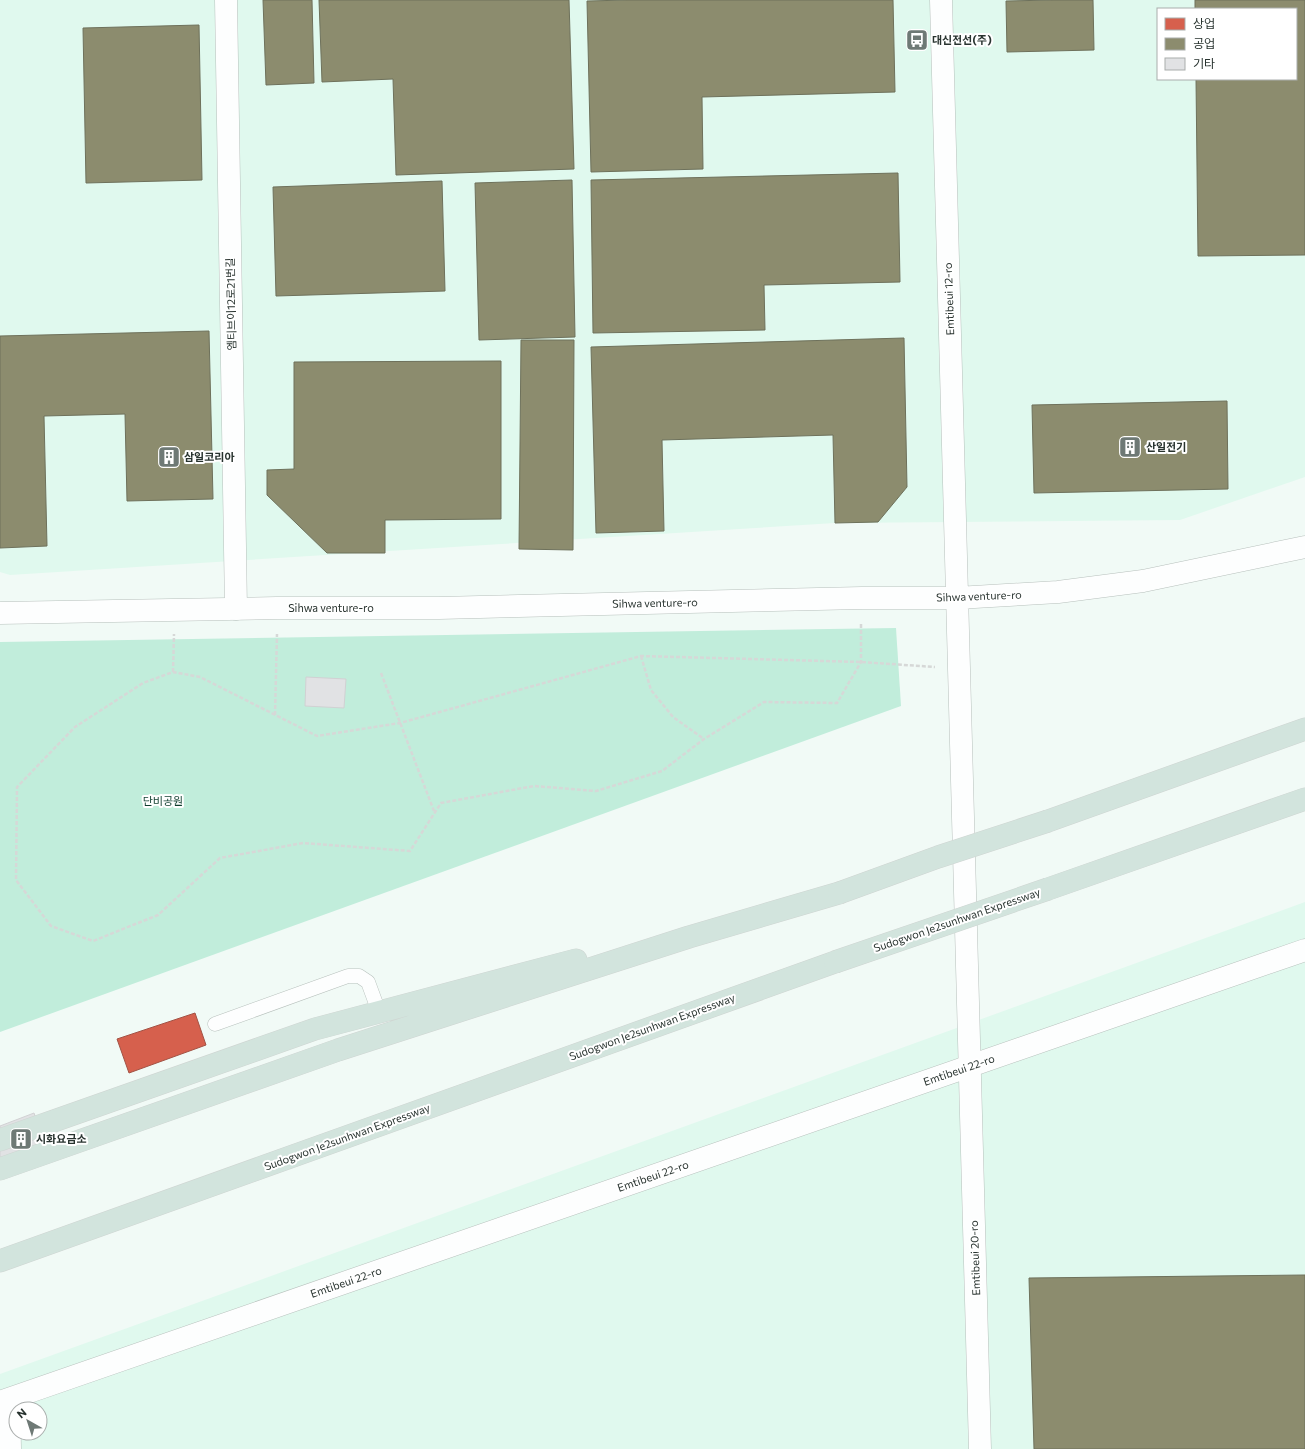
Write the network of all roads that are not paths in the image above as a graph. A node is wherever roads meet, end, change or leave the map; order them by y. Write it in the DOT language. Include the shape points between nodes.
graph roads {
  1 [pos="226,0"];
  2 [pos="941,0"];
  3 [pos="1305,547"];
  4 [pos="957,598"];
  5 [pos="236,609"];
  6 [pos="0,613"];
  7 [pos="959,669"];
  8 [pos="1305,729"];
  9 [pos="1305,799"];
  10 [pos="689,937"];
  11 [pos="1305,950"];
  12 [pos="379,1012"];
  13 [pos="215,1024"];
  14 [pos="970,1066"];
  15 [pos="0,1140"];
  16 [pos="0,1169"];
  17 [pos="0,1261"];
  18 [pos="5,1400"];
  19 [pos="10,1449"];
  20 [pos="980,1449"];
  1 -- 5 [label="street, 엠티브이12로21번길"];
  2 -- 4 [label="street, Emtibeui 12-ro"];
  3 -- 4 [label="street, Sihwa venture-ro" via="1143,581 1058,592"];
  4 -- 5 [label="street, Sihwa venture-ro" via="439,608"];
  4 -- 7 [label="street, Emtibeui 12-ro"];
  5 -- 6 [label="street, Sihwa venture-ro"];
  7 -- 14 [label="street, Emtibeui 20-ro"];
  8 -- 10 [label="highway, bridge" via="839,893"];
  9 -- 17 [label="highway, Sudogwon Je2sunhwan Expressway, bridge" via="835,962"];
  10 -- 12 [label="highway" via="560,963"];
  10 -- 16 [label="highway" via="338,1050"];
  11 -- 14 [label="street, Emtibeui 22-ro"];
  12 -- 13 [label="lane" via="368,982 359,976 348,976"];
  12 -- 15 [label="highway" via="315,1029"];
  14 -- 18 [label="street, Emtibeui 22-ro"];
  14 -- 20 [label="street, Emtibeui 20-ro"];
  18 -- 19 [label="street"];
}
